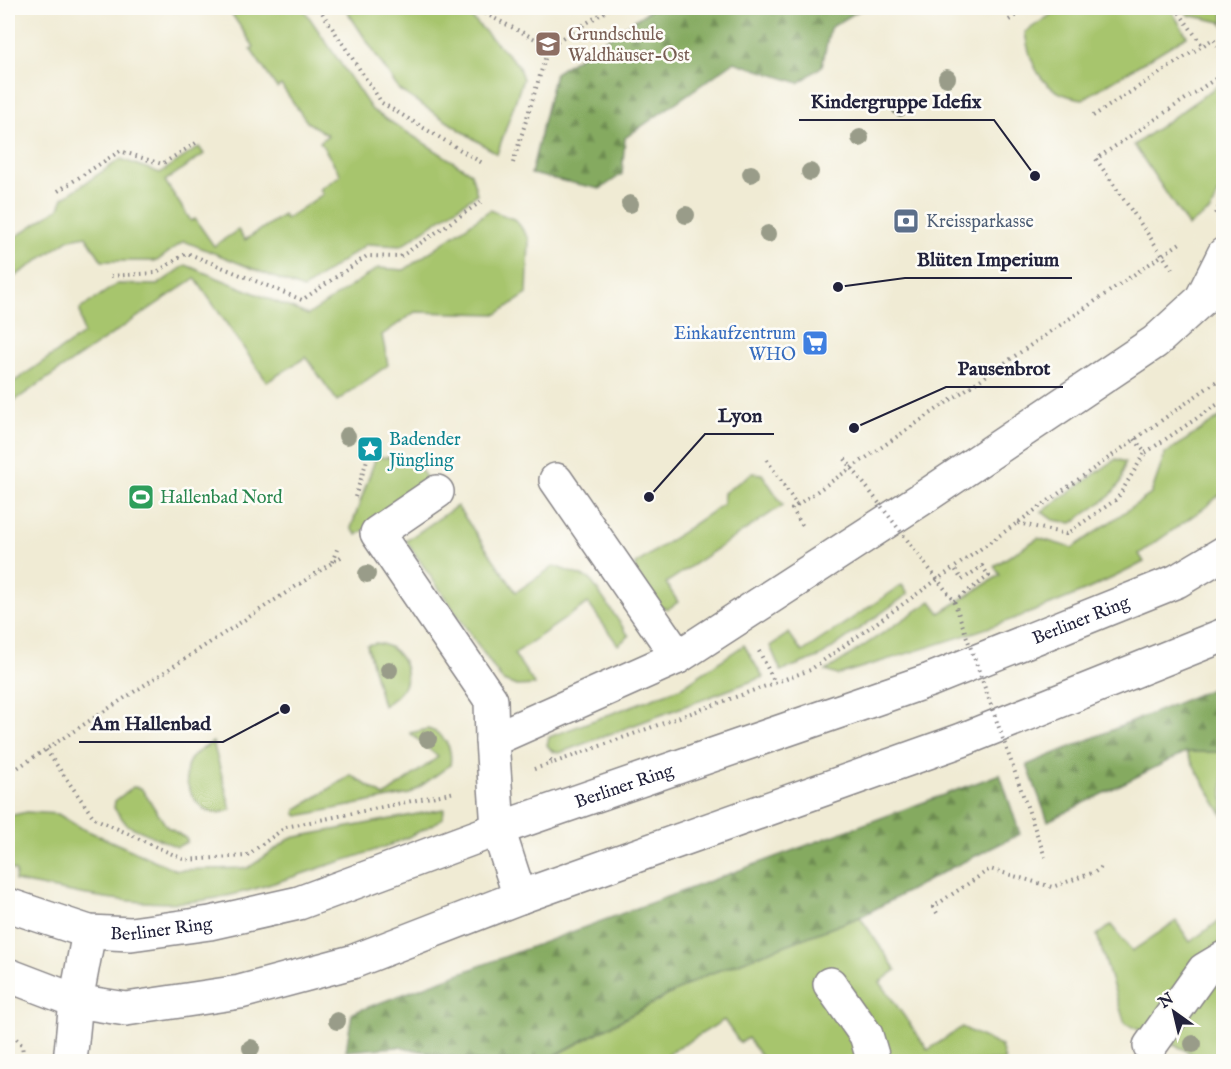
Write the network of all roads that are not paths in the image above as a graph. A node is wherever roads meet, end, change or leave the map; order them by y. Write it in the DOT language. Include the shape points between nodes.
graph roads {
  1 [pos="1224,254"];
  2 [pos="556,480"];
  3 [pos="437,492"];
  4 [pos="1224,553"];
  5 [pos="1224,635"];
  6 [pos="678,657"];
  7 [pos="492,740"];
  8 [pos="498,829"];
  9 [pos="520,897"];
  10 [pos="8,905"];
  11 [pos="89,932"];
  12 [pos="1224,958"];
  13 [pos="8,975"];
  14 [pos="830,984"];
  15 [pos="76,1001"];
  16 [pos="1150,1046"];
  17 [pos="70,1062"];
  18 [pos="874,1062"];
  1 -- 6 [label="street" via="1201,300 1155,342"];
  2 -- 6 [label="street"];
  3 -- 7 [label="street" via="377,533 491,700"];
  4 -- 8 [label="street, Berliner Ring" via="1177,581 930,680"];
  5 -- 9 [label="street" via="962,740"];
  6 -- 7 [label="street"];
  7 -- 8 [label="street"];
  8 -- 9 [label="street"];
  8 -- 11 [label="street, Berliner Ring" via="298,903 210,923 131,934"];
  9 -- 15 [label="street" via="352,962 240,992 126,1009"];
  10 -- 11 [label="street, Berliner Ring"];
  11 -- 15 [label="street"];
  12 -- 16 [label="street" via="1204,970"];
  13 -- 15 [label="street"];
  14 -- 18 [label="street" via="866,1035"];
  15 -- 17 [label="street"];
}
